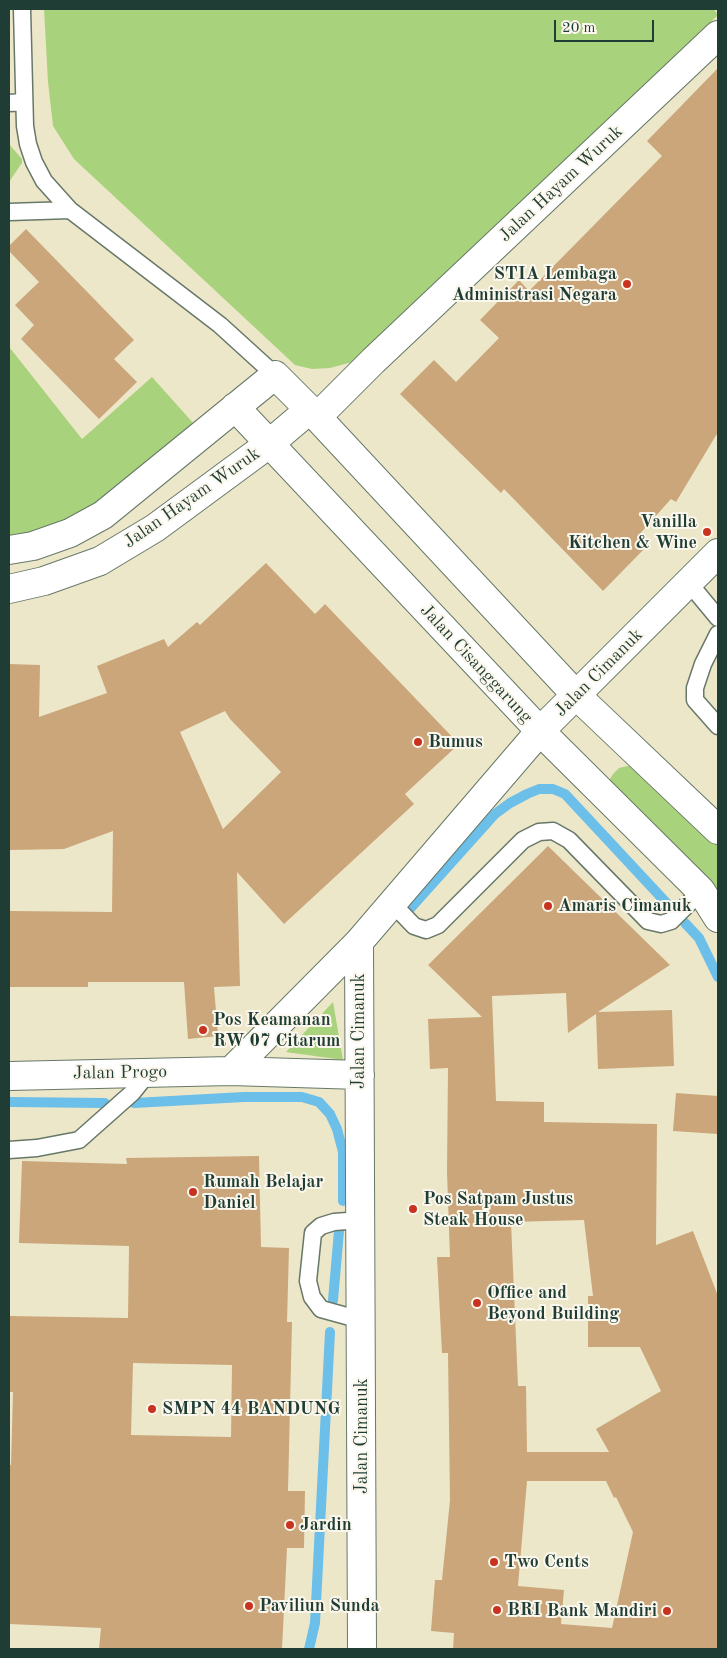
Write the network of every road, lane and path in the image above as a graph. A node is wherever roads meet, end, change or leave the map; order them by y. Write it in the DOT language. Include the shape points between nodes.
graph roads {
  1 [pos="22,9"];
  2 [pos="718,35"];
  3 [pos="17,103"];
  4 [pos="70,210"];
  5 [pos="9,212"];
  6 [pos="275,375"];
  7 [pos="235,407"];
  8 [pos="313,413"];
  9 [pos="269,444"];
  10 [pos="9,550"];
  11 [pos="718,553"];
  12 [pos="689,583"];
  13 [pos="9,589"];
  14 [pos="718,618"];
  15 [pos="718,634"];
  16 [pos="577,696"];
  17 [pos="718,726"];
  18 [pos="540,731"];
  19 [pos="718,830"];
  20 [pos="701,891"];
  21 [pos="391,902"];
  22 [pos="718,918"];
  23 [pos="358,942"];
  24 [pos="231,1071"];
  25 [pos="148,1073"];
  26 [pos="360,1075"];
  27 [pos="9,1076"];
  28 [pos="9,1150"];
  29 [pos="361,1220"];
  30 [pos="361,1320"];
  31 [pos="362,1649"];
  1 -- 3 [label="lane"];
  2 -- 8 [label="street, Jalan Hayam Wuruk" via="373,361"];
  3 -- 4 [label="lane" via="34,162 44,181"];
  4 -- 5 [label="lane"];
  4 -- 6 [label="lane" via="220,325"];
  6 -- 7 [label="street"];
  6 -- 8 [label="street"];
  7 -- 9 [label="street, Jalan Cisanggarung"];
  7 -- 10 [label="street" via="103,515 70,533 33,546"];
  8 -- 9 [label="street, Jalan Hayam Wuruk"];
  8 -- 16 [label="street"];
  9 -- 13 [label="street, Jalan Hayam Wuruk" via="155,528 100,561 44,581"];
  9 -- 18 [label="street, Jalan Cisanggarung"];
  11 -- 12 [label="street, Jalan Cimanuk"];
  12 -- 14 [label="lane"];
  12 -- 16 [label="street, Jalan Cimanuk"];
  15 -- 17 [label="lane" via="702,664 695,688 695,700"];
  16 -- 18 [label="street, Jalan Cimanuk"];
  16 -- 19 [label="street"];
  18 -- 20 [label="street, Jalan Cisanggarung"];
  18 -- 21 [label="street, Jalan Cimanuk"];
  20 -- 21 [label="lane" via="671,921 661,924 648,921 569,840 553,831 539,832 523,840 438,925 426,930 414,926"];
  20 -- 22 [label="street, Jalan Cisanggarung"];
  21 -- 23 [label="street, Jalan Cimanuk"];
  23 -- 24 [label="street"];
  23 -- 26 [label="street, Jalan Cimanuk"];
  24 -- 25 [label="street, Jalan Progo"];
  24 -- 26 [label="street, Jalan Progo"];
  25 -- 27 [label="street, Jalan Progo"];
  25 -- 28 [label="lane" via="132,1093 79,1140"];
  26 -- 29 [label="street, Jalan Cimanuk"];
  29 -- 30 [label="street, Jalan Cimanuk"];
  29 -- 30 [label="lane" via="334,1222 320,1226 313,1233 308,1281 312,1297 321,1309"];
  30 -- 31 [label="street, Jalan Cimanuk"];
}
